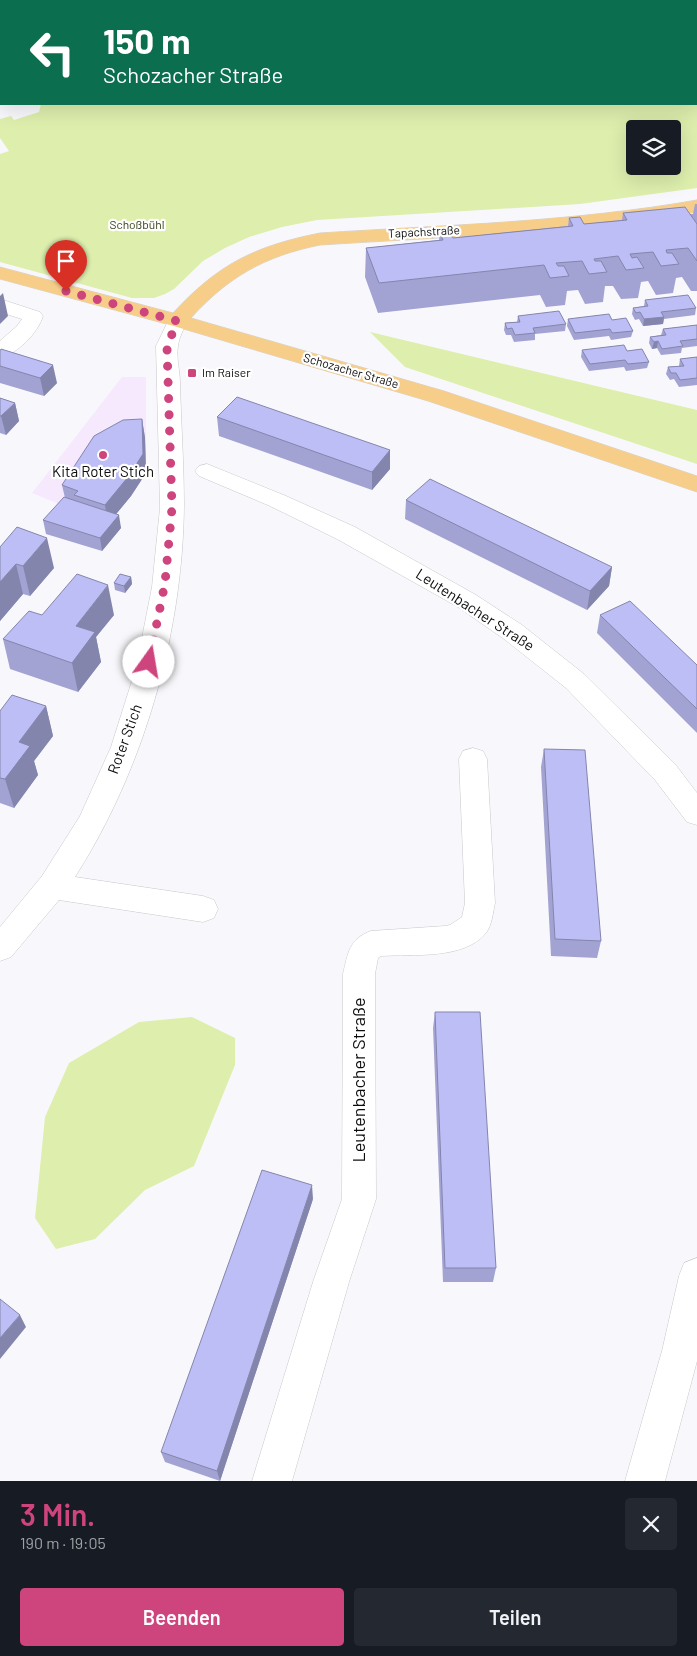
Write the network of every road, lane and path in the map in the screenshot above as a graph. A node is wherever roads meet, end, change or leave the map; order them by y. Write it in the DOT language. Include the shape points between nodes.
graph roads {
  1 [pos="697,206"];
  2 [pos="0,273"];
  3 [pos="0,305"];
  4 [pos="177,321"];
  5 [pos="0,352"];
  6 [pos="206,471"];
  7 [pos="697,484"];
  8 [pos="473,759"];
  9 [pos="697,814"];
  10 [pos="50,886"];
  11 [pos="203,909"];
  12 [pos="0,948"];
  13 [pos="697,1276"];
  14 [pos="272,1481"];
  15 [pos="646,1481"];
  1 -- 4 [label="main road, Tapachstraße" via="632,225 540,225 320,238 292,243 256,256 226,274 197,298"];
  2 -- 4 [label="main road, Schozacher Straße"];
  3 -- 5 [label="street" via="33,316 26,328"];
  4 -- 7 [label="main road, Schozacher Straße" via="436,396"];
  4 -- 10 [label="street, Roter Stich" via="167,347 172,508 166,577 154,642 140,700 120,759 92,820"];
  6 -- 9 [label="street, Leutenbacher Straße" via="346,533 467,601 513,632 575,681 665,772"];
  8 -- 14 [label="street, Leutenbacher Straße" via="480,903 475,924 456,936 440,940 390,940 371,944 364,952 359,974 359,1199"];
  10 -- 11 [label="street"];
  10 -- 12 [label="street, Roter Stich" via="27,920"];
  13 -- 15 [label="street"];
}
